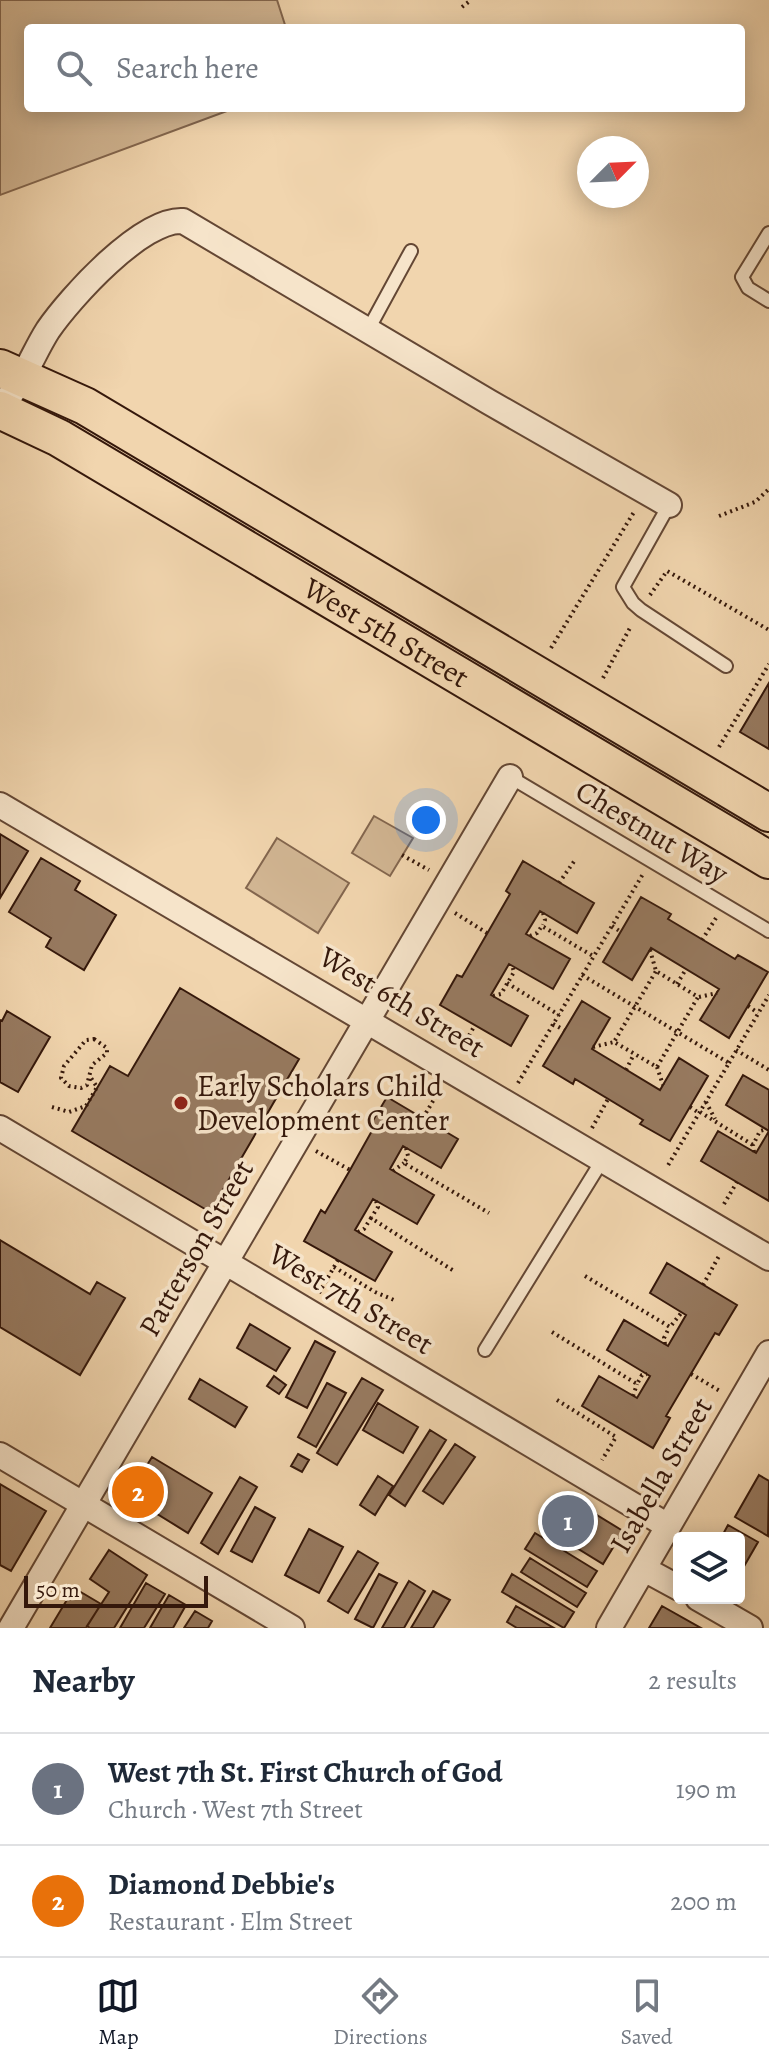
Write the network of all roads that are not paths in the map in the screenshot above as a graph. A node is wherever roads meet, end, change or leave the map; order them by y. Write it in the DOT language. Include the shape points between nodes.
graph roads {
  1 [pos="769,233"];
  2 [pos="411,251"];
  3 [pos="769,301"];
  4 [pos="368,330"];
  5 [pos="12,372"];
  6 [pos="0,410"];
  7 [pos="669,505"];
  8 [pos="726,666"];
  9 [pos="510,777"];
  10 [pos="0,805"];
  11 [pos="769,813"];
  12 [pos="769,860"];
  13 [pos="769,931"];
  14 [pos="367,1019"];
  15 [pos="0,1128"];
  16 [pos="603,1159"];
  17 [pos="769,1258"];
  18 [pos="226,1262"];
  19 [pos="485,1350"];
  20 [pos="769,1353"];
  21 [pos="0,1455"];
  22 [pos="84,1504"];
  23 [pos="668,1526"];
  24 [pos="644,1569"];
  25 [pos="673,1585"];
  26 [pos="708,1604"];
  27 [pos="11,1628"];
  28 [pos="292,1628"];
  29 [pos="609,1628"];
  30 [pos="750,1628"];
  1 -- 3 [label="lane" via="742,277 748,288"];
  2 -- 4 [label="lane"];
  4 -- 5 [label="street" via="183,221 173,220 141,235 89,281"];
  4 -- 7 [label="street"];
  5 -- 6 [label="street"];
  5 -- 11 [label="main road, West 5th Street" via="85,406"];
  6 -- 12 [label="main road, West 5th Street" via="59,438"];
  7 -- 8 [label="lane" via="623,587 641,610"];
  9 -- 13 [label="lane, Chestnut Way"];
  9 -- 14 [label="street, Patterson Street"];
  10 -- 14 [label="street, West 6th Street"];
  14 -- 16 [label="street, West 6th Street"];
  14 -- 18 [label="street, Patterson Street"];
  15 -- 18 [label="street, West 7th Street"];
  16 -- 17 [label="street, West 6th Street"];
  16 -- 19 [label="lane"];
  18 -- 22 [label="street, Patterson Street"];
  18 -- 23 [label="street, West 7th Street"];
  20 -- 23 [label="street, Isabella Street"];
  21 -- 22 [label="street"];
  22 -- 27 [label="street, Patterson Street"];
  22 -- 28 [label="street"];
  23 -- 24 [label="street, Isabella Street"];
  24 -- 25 [label="street"];
  24 -- 29 [label="street, Isabella Street"];
  26 -- 30 [label="street"];
}
